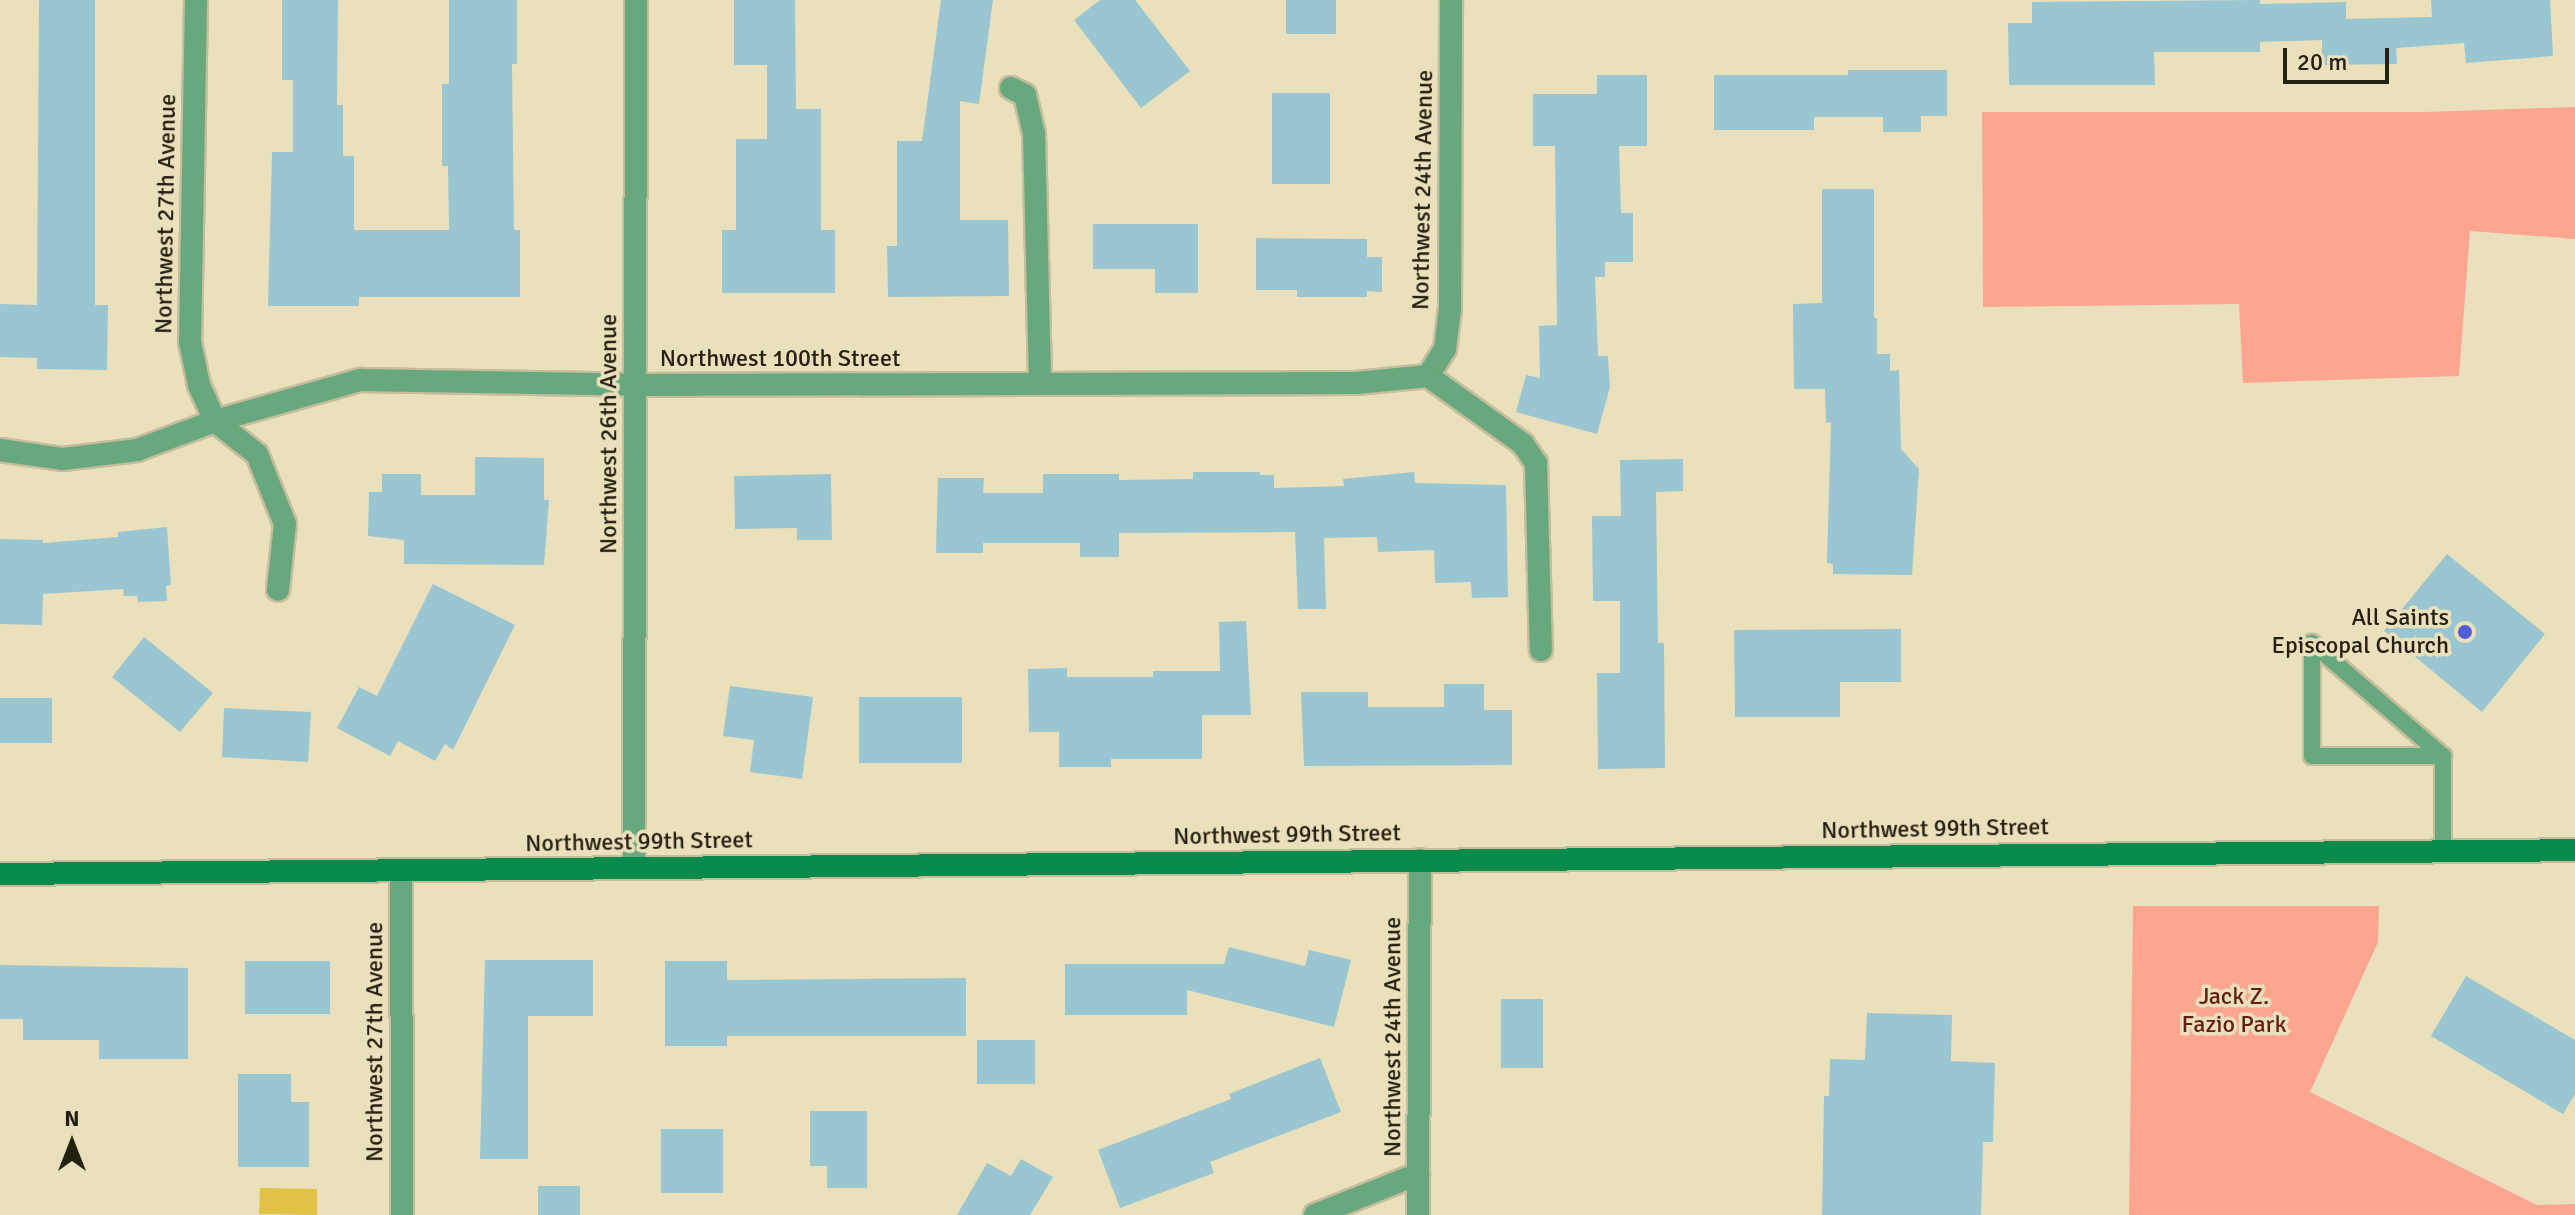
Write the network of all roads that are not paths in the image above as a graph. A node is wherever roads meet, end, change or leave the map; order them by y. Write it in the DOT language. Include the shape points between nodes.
graph roads {
  1 [pos="196,0"];
  2 [pos="636,0"];
  3 [pos="1451,0"];
  4 [pos="1011,88"];
  5 [pos="1428,376"];
  6 [pos="1040,384"];
  7 [pos="636,385"];
  8 [pos="215,421"];
  9 [pos="0,450"];
  10 [pos="278,590"];
  11 [pos="1541,650"];
  12 [pos="2443,756"];
  13 [pos="2575,850"];
  14 [pos="2443,851"];
  15 [pos="1420,860"];
  16 [pos="634,868"];
  17 [pos="401,870"];
  18 [pos="0,874"];
  19 [pos="1418,1174"];
  20 [pos="402,1215"];
  21 [pos="1315,1215"];
  22 [pos="1418,1215"];
  1 -- 8 [label="street, Northwest 27th Avenue" via="190,342 199,385"];
  2 -- 7 [label="street, Northwest 26th Avenue"];
  3 -- 5 [label="street, Northwest 24th Avenue" via="1450,310 1445,349"];
  4 -- 6 [label="street" via="1025,95 1034,133"];
  5 -- 6 [label="street, Northwest 100th Street" via="1356,383"];
  5 -- 11 [label="street" via="1523,444 1536,463"];
  6 -- 7 [label="street, Northwest 100th Street"];
  7 -- 8 [label="street, Northwest 100th Street" via="360,380"];
  7 -- 16 [label="street, Northwest 26th Avenue"];
  8 -- 9 [label="street, Northwest 100th Street" via="137,450 63,459"];
  8 -- 10 [label="street, Northwest 27th Avenue" via="257,454 285,524"];
  12 -- 12 [label="lane" via="2407,725 2312,643 2312,756"];
  12 -- 14 [label="lane"];
  13 -- 14 [label="main road, Northwest 99th Street"];
  14 -- 15 [label="main road, Northwest 99th Street"];
  15 -- 16 [label="main road, Northwest 99th Street"];
  15 -- 19 [label="street, Northwest 24th Avenue"];
  16 -- 17 [label="main road, Northwest 99th Street"];
  17 -- 18 [label="main road, Northwest 99th Street"];
  17 -- 20 [label="street, Northwest 27th Avenue"];
  19 -- 21 [label="street"];
  19 -- 22 [label="street, Northwest 24th Avenue"];
}
